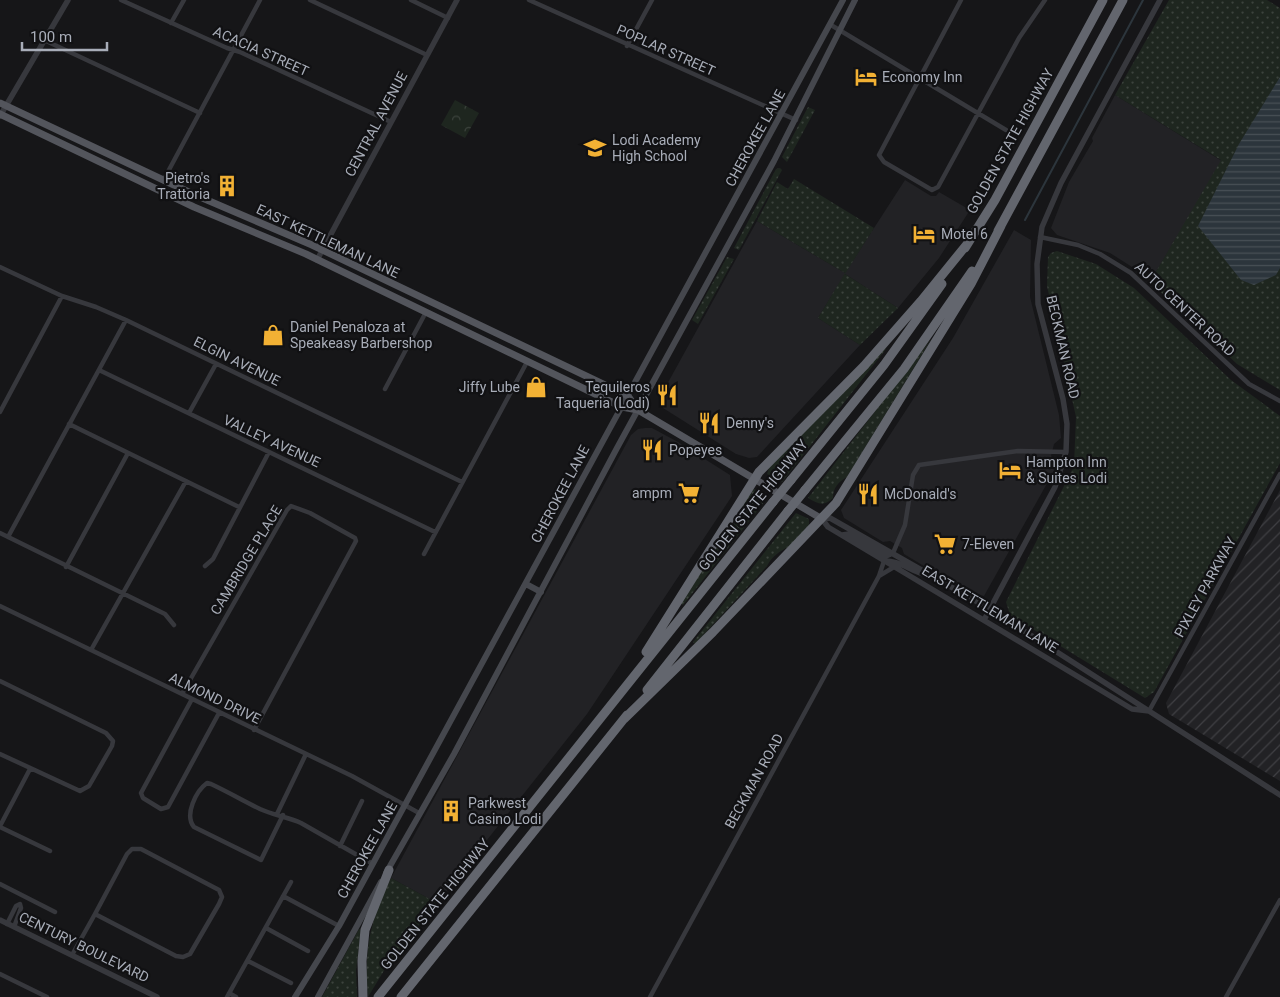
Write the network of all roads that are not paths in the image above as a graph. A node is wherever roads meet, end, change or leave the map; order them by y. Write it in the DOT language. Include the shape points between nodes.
graph roads {
  1 [pos="68,0"];
  2 [pos="121,0"];
  3 [pos="184,0"];
  4 [pos="260,0"];
  5 [pos="310,0"];
  6 [pos="411,0"];
  7 [pos="457,0"];
  8 [pos="529,0"];
  9 [pos="652,0"];
  10 [pos="844,0"];
  11 [pos="855,0"];
  12 [pos="961,0"];
  13 [pos="1045,0"];
  14 [pos="1103,0"];
  15 [pos="1123,0"];
  16 [pos="1160,0"];
  17 [pos="448,18"];
  18 [pos="172,23"];
  19 [pos="831,24"];
  20 [pos="841,30"];
  21 [pos="44,40"];
  22 [pos="627,46"];
  23 [pos="233,50"];
  24 [pos="426,55"];
  25 [pos="920,77"];
  26 [pos="3,105"];
  27 [pos="200,113"];
  28 [pos="978,113"];
  29 [pos="783,114"];
  30 [pos="0,115"];
  31 [pos="796,120"];
  32 [pos="391,122"];
  33 [pos="1006,130"];
  34 [pos="163,181"];
  35 [pos="1000,226"];
  36 [pos="1040,237"];
  37 [pos="968,243"];
  38 [pos="322,250"];
  39 [pos="318,260"];
  40 [pos="2,268"];
  41 [pos="0,275"];
  42 [pos="62,296"];
  43 [pos="426,312"];
  44 [pos="126,320"];
  45 [pos="527,362"];
  46 [pos="216,364"];
  47 [pos="99,370"];
  48 [pos="385,389"];
  49 [pos="628,396"];
  50 [pos="1280,401"];
  51 [pos="622,406"];
  52 [pos="638,410"];
  53 [pos="0,412"];
  54 [pos="189,413"];
  55 [pos="70,424"];
  56 [pos="269,452"];
  57 [pos="1066,452"];
  58 [pos="128,453"];
  59 [pos="1280,474"];
  60 [pos="755,478"];
  61 [pos="186,481"];
  62 [pos="462,482"];
  63 [pos="238,507"];
  64 [pos="822,519"];
  65 [pos="435,532"];
  66 [pos="0,533"];
  67 [pos="842,535"];
  68 [pos="8,537"];
  69 [pos="893,553"];
  70 [pos="424,554"];
  71 [pos="884,561"];
  72 [pos="206,566"];
  73 [pos="66,567"];
  74 [pos="894,567"];
  75 [pos="931,575"];
  76 [pos="879,576"];
  77 [pos="526,584"];
  78 [pos="123,592"];
  79 [pos="541,592"];
  80 [pos="0,606"];
  81 [pos="990,608"];
  82 [pos="984,620"];
  83 [pos="174,625"];
  84 [pos="91,650"];
  85 [pos="0,681"];
  86 [pos="182,694"];
  87 [pos="192,699"];
  88 [pos="1149,711"];
  89 [pos="219,713"];
  90 [pos="605,713"];
  91 [pos="624,720"];
  92 [pos="254,730"];
  93 [pos="0,754"];
  94 [pos="306,754"];
  95 [pos="30,769"];
  96 [pos="1280,795"];
  97 [pos="362,801"];
  98 [pos="405,805"];
  99 [pos="419,813"];
  100 [pos="276,814"];
  101 [pos="283,815"];
  102 [pos="0,827"];
  103 [pos="340,846"];
  104 [pos="50,851"];
  105 [pos="373,864"];
  106 [pos="389,870"];
  107 [pos="291,882"];
  108 [pos="0,884"];
  109 [pos="24,896"];
  110 [pos="283,896"];
  111 [pos="1280,900"];
  112 [pos="55,912"];
  113 [pos="95,914"];
  114 [pos="0,920"];
  115 [pos="10,925"];
  116 [pos="339,926"];
  117 [pos="266,928"];
  118 [pos="308,951"];
  119 [pos="72,955"];
  120 [pos="248,961"];
  121 [pos="0,974"];
  122 [pos="291,983"];
  123 [pos="363,992"];
  124 [pos="228,995"];
  125 [pos="47,997"];
  126 [pos="157,997"];
  127 [pos="236,997"];
  128 [pos="295,997"];
  129 [pos="318,997"];
  130 [pos="378,997"];
  131 [pos="401,997"];
  132 [pos="650,997"];
  133 [pos="1226,997"];
  1 -- 21 [label="street"];
  2 -- 18 [label="street, ACACIA STREET"];
  3 -- 18 [label="street"];
  4 -- 23 [label="street"];
  5 -- 24 [label="street"];
  6 -- 17 [label="street"];
  7 -- 17 [label="street, CENTRAL AVENUE"];
  8 -- 22 [label="street, POPLAR STREET"];
  9 -- 22 [label="street"];
  10 -- 19 [label="main road, CHEROKEE LANE"];
  11 -- 20 [label="main road, CHEROKEE LANE"];
  12 -- 25 [label="street"];
  13 -- 28 [label="street" via="1019,38"];
  14 -- 37 [label="highway, GOLDEN STATE HIGHWAY" via="995,200"];
  15 -- 35 [label="highway"];
  16 -- 36 [label="street, BECKMAN ROAD" via="1061,182"];
  17 -- 24 [label="street, CENTRAL AVENUE"];
  18 -- 23 [label="street, ACACIA STREET"];
  19 -- 20 [label="street"];
  19 -- 29 [label="main road, CHEROKEE LANE"];
  20 -- 25 [label="street"];
  20 -- 31 [label="main road, CHEROKEE LANE"];
  21 -- 26 [label="street"];
  21 -- 27 [label="street"];
  22 -- 29 [label="street, POPLAR STREET"];
  23 -- 27 [label="street"];
  23 -- 32 [label="street, ACACIA STREET"];
  24 -- 32 [label="street, CENTRAL AVENUE"];
  25 -- 28 [label="street"];
  25 -- 28 [label="street" via="879,155 884,162 935,190"];
  26 -- 30 [label="street"];
  26 -- 34 [label="main road, EAST KETTLEMAN LANE"];
  27 -- 34 [label="street"];
  28 -- 33 [label="street"];
  29 -- 31 [label="street, POPLAR STREET"];
  29 -- 49 [label="main road, CHEROKEE LANE"];
  30 -- 39 [label="main road, EAST KETTLEMAN LANE"];
  31 -- 52 [label="main road, CHEROKEE LANE"];
  32 -- 38 [label="street, CENTRAL AVENUE"];
  34 -- 38 [label="main road, EAST KETTLEMAN LANE"];
  35 -- 64 [label="highway" via="971,284 836,503"];
  35 -- 91 [label="highway, bridge" via="924,342"];
  36 -- 50 [label="street, AUTO CENTER ROAD" via="1078,246 1123,267 1249,384"];
  36 -- 57 [label="street, BECKMAN ROAD" via="1036,278 1038,304 1063,399 1067,424"];
  37 -- 60 [label="highway" via="864,366"];
  37 -- 90 [label="highway, GOLDEN STATE HIGHWAY, bridge" via="904,338"];
  38 -- 39 [label="street, CENTRAL AVENUE"];
  38 -- 49 [label="main road, EAST KETTLEMAN LANE"];
  39 -- 43 [label="main road, EAST KETTLEMAN LANE"];
  40 -- 41 [label="street"];
  40 -- 42 [label="street, ELGIN AVENUE"];
  42 -- 44 [label="street, ELGIN AVENUE"];
  42 -- 53 [label="street"];
  43 -- 45 [label="main road, EAST KETTLEMAN LANE"];
  43 -- 48 [label="street"];
  44 -- 46 [label="street, ELGIN AVENUE"];
  44 -- 47 [label="street"];
  45 -- 51 [label="main road, EAST KETTLEMAN LANE"];
  45 -- 62 [label="street"];
  46 -- 54 [label="street"];
  46 -- 62 [label="street, ELGIN AVENUE"];
  47 -- 54 [label="street, VALLEY AVENUE"];
  47 -- 55 [label="street"];
  49 -- 51 [label="main road, CHEROKEE LANE"];
  49 -- 52 [label="main road, EAST KETTLEMAN LANE"];
  51 -- 52 [label="main road, EAST KETTLEMAN LANE"];
  51 -- 77 [label="main road, CHEROKEE LANE"];
  52 -- 60 [label="main road, EAST KETTLEMAN LANE"];
  52 -- 79 [label="main road, CHEROKEE LANE"];
  54 -- 56 [label="street, VALLEY AVENUE"];
  55 -- 58 [label="street"];
  55 -- 68 [label="street"];
  56 -- 63 [label="street"];
  56 -- 65 [label="street, VALLEY AVENUE"];
  57 -- 69 [label="street" via="1018,451 919,466 913,475 905,524"];
  57 -- 81 [label="street, BECKMAN ROAD" via="1055,486"];
  58 -- 61 [label="street"];
  58 -- 73 [label="street"];
  59 -- 88 [label="street, PIXLEY PARKWAY"];
  60 -- 64 [label="main road, EAST KETTLEMAN LANE"];
  60 -- 90 [label="highway" via="654,641"];
  61 -- 63 [label="street"];
  61 -- 78 [label="street"];
  62 -- 65 [label="street"];
  63 -- 72 [label="street" via="213,559"];
  64 -- 67 [label="street, EAST KETTLEMAN LANE"];
  64 -- 69 [label="street, EAST KETTLEMAN LANE" via="830,518"];
  64 -- 91 [label="highway"];
  65 -- 70 [label="street"];
  66 -- 68 [label="street"];
  67 -- 69 [label="street" via="849,534 886,556"];
  67 -- 71 [label="street, EAST KETTLEMAN LANE"];
  68 -- 73 [label="street"];
  69 -- 75 [label="street, EAST KETTLEMAN LANE"];
  71 -- 74 [label="street, EAST KETTLEMAN LANE"];
  71 -- 75 [label="street" via="897,561 921,574"];
  71 -- 76 [label="street, BECKMAN ROAD"];
  73 -- 78 [label="street"];
  74 -- 76 [label="street"];
  74 -- 82 [label="street, EAST KETTLEMAN LANE"];
  75 -- 81 [label="street, EAST KETTLEMAN LANE"];
  76 -- 132 [label="street, BECKMAN ROAD"];
  77 -- 79 [label="main road"];
  77 -- 98 [label="main road, CHEROKEE LANE"];
  78 -- 83 [label="street" via="165,614"];
  78 -- 84 [label="street"];
  79 -- 99 [label="main road, CHEROKEE LANE"];
  80 -- 84 [label="street, ALMOND DRIVE"];
  81 -- 82 [label="street, BECKMAN ROAD"];
  81 -- 88 [label="street, EAST KETTLEMAN LANE"];
  82 -- 88 [label="street, EAST KETTLEMAN LANE" via="1132,709"];
  84 -- 86 [label="street, ALMOND DRIVE"];
  85 -- 95 [label="street" via="106,733 113,741 86,789 80,791"];
  86 -- 87 [label="street, ALMOND DRIVE"];
  86 -- 92 [label="street, CAMBRIDGE PLACE" via="287,510 291,506 310,514 355,538 356,542"];
  87 -- 89 [label="street, ALMOND DRIVE"];
  87 -- 89 [label="street" via="140,794 161,809 168,807"];
  88 -- 96 [label="street, EAST KETTLEMAN LANE"];
  89 -- 92 [label="street, ALMOND DRIVE"];
  90 -- 130 [label="highway, GOLDEN STATE HIGHWAY"];
  91 -- 131 [label="highway"];
  92 -- 94 [label="street, ALMOND DRIVE"];
  93 -- 95 [label="street"];
  94 -- 98 [label="street, ALMOND DRIVE"];
  94 -- 100 [label="street"];
  95 -- 102 [label="street"];
  97 -- 103 [label="street"];
  98 -- 99 [label="street, ALMOND DRIVE"];
  98 -- 105 [label="main road, CHEROKEE LANE"];
  99 -- 106 [label="main road, CHEROKEE LANE"];
  100 -- 101 [label="street"];
  100 -- 101 [label="street" via="206,784 190,818 194,826 261,860"];
  101 -- 103 [label="street"];
  102 -- 104 [label="street"];
  103 -- 105 [label="street"];
  105 -- 116 [label="main road, CHEROKEE LANE"];
  106 -- 123 [label="highway" via="365,930"];
  106 -- 129 [label="main road, CHEROKEE LANE"];
  107 -- 110 [label="street"];
  108 -- 109 [label="street"];
  109 -- 112 [label="street"];
  109 -- 115 [label="street" via="21,908"];
  110 -- 116 [label="street"];
  110 -- 117 [label="street"];
  111 -- 133 [label="street"];
  113 -- 113 [label="street" via="176,956 186,957 219,904 221,894 210,884 138,848 127,854"];
  113 -- 119 [label="street"];
  114 -- 115 [label="street, CENTURY BOULEVARD"];
  115 -- 119 [label="street, CENTURY BOULEVARD"];
  116 -- 128 [label="main road, CHEROKEE LANE"];
  117 -- 118 [label="street"];
  117 -- 120 [label="street"];
  119 -- 126 [label="street, CENTURY BOULEVARD"];
  120 -- 122 [label="street"];
  120 -- 124 [label="street"];
  121 -- 125 [label="street"];
  124 -- 127 [label="street"];
}
